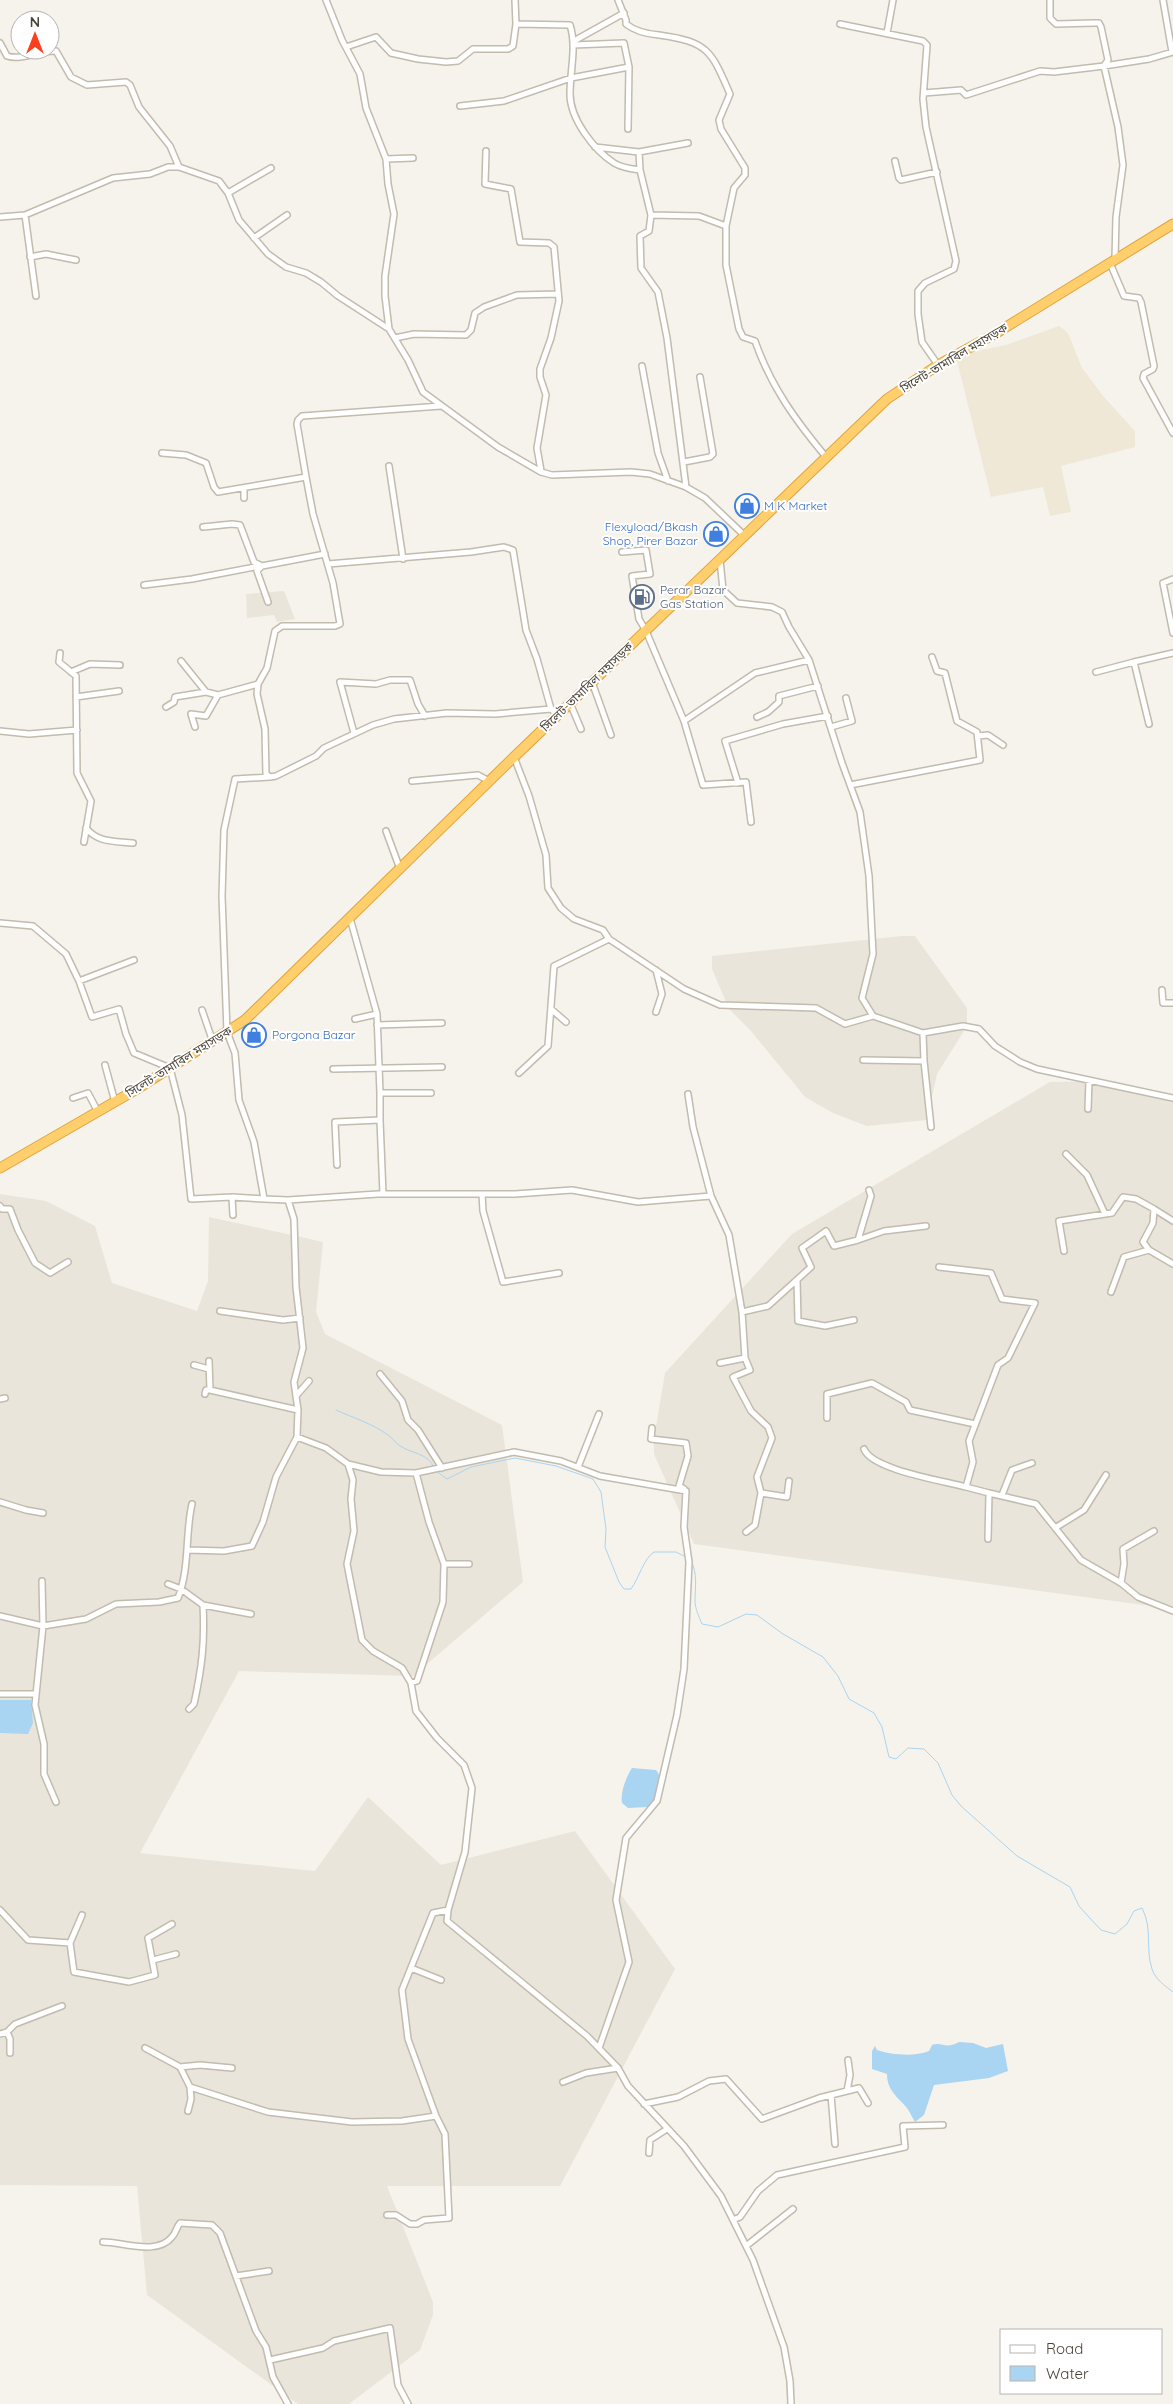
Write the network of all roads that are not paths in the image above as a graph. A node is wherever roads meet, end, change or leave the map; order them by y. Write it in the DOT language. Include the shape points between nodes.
graph roads {
  1 [pos="326,0"];
  2 [pos="515,0"];
  3 [pos="618,0"];
  4 [pos="893,0"];
  5 [pos="1050,0"];
  6 [pos="1163,0"];
  7 [pos="624,14"];
  8 [pos="516,24"];
  9 [pos="840,24"];
  10 [pos="887,32"];
  11 [pos="0,43"];
  12 [pos="574,43"];
  13 [pos="346,47"];
  14 [pos="1173,52"];
  15 [pos="1104,66"];
  16 [pos="629,67"];
  17 [pos="571,78"];
  18 [pos="924,93"];
  19 [pos="460,106"];
  20 [pos="628,129"];
  21 [pos="688,143"];
  22 [pos="594,147"];
  23 [pos="486,152"];
  24 [pos="639,152"];
  25 [pos="413,158"];
  26 [pos="386,160"];
  27 [pos="895,161"];
  28 [pos="179,167"];
  29 [pos="270,168"];
  30 [pos="640,170"];
  31 [pos="937,172"];
  32 [pos="228,194"];
  33 [pos="25,215"];
  34 [pos="287,215"];
  35 [pos="651,215"];
  36 [pos="0,217"];
  37 [pos="1173,224"];
  38 [pos="726,226"];
  39 [pos="254,238"];
  40 [pos="30,257"];
  41 [pos="76,260"];
  42 [pos="1112,262"];
  43 [pos="558,294"];
  44 [pos="36,296"];
  45 [pos="389,329"];
  46 [pos="396,338"];
  47 [pos="938,365"];
  48 [pos="642,366"];
  49 [pos="700,377"];
  50 [pos="441,406"];
  51 [pos="1173,433"];
  52 [pos="162,453"];
  53 [pos="826,457"];
  54 [pos="684,462"];
  55 [pos="389,466"];
  56 [pos="541,472"];
  57 [pos="306,477"];
  58 [pos="668,481"];
  59 [pos="686,487"];
  60 [pos="244,488"];
  61 [pos="244,498"];
  62 [pos="203,527"];
  63 [pos="744,535"];
  64 [pos="622,552"];
  65 [pos="325,554"];
  66 [pos="403,559"];
  67 [pos="720,560"];
  68 [pos="328,564"];
  69 [pos="262,566"];
  70 [pos="1173,579"];
  71 [pos="144,585"];
  72 [pos="268,602"];
  73 [pos="646,631"];
  74 [pos="1173,633"];
  75 [pos="60,653"];
  76 [pos="1173,653"];
  77 [pos="932,657"];
  78 [pos="809,660"];
  79 [pos="181,662"];
  80 [pos="1134,662"];
  81 [pos="120,665"];
  82 [pos="71,672"];
  83 [pos="1096,672"];
  84 [pos="592,682"];
  85 [pos="258,684"];
  86 [pos="818,686"];
  87 [pos="119,691"];
  88 [pos="206,692"];
  89 [pos="218,695"];
  90 [pos="76,697"];
  91 [pos="846,698"];
  92 [pos="570,704"];
  93 [pos="166,707"];
  94 [pos="554,712"];
  95 [pos="425,716"];
  96 [pos="828,716"];
  97 [pos="757,717"];
  98 [pos="684,721"];
  99 [pos="1149,724"];
  100 [pos="195,727"];
  101 [pos="831,727"];
  102 [pos="581,729"];
  103 [pos="77,730"];
  104 [pos="0,731"];
  105 [pos="354,734"];
  106 [pos="611,735"];
  107 [pos="978,736"];
  108 [pos="1003,745"];
  109 [pos="514,757"];
  110 [pos="270,777"];
  111 [pos="412,781"];
  112 [pos="490,781"];
  113 [pos="738,783"];
  114 [pos="850,785"];
  115 [pos="751,822"];
  116 [pos="86,828"];
  117 [pos="386,831"];
  118 [pos="84,842"];
  119 [pos="133,843"];
  120 [pos="400,869"];
  121 [pos="350,918"];
  122 [pos="0,923"];
  123 [pos="609,939"];
  124 [pos="134,960"];
  125 [pos="656,970"];
  126 [pos="79,981"];
  127 [pos="1162,990"];
  128 [pos="1173,1003"];
  129 [pos="551,1009"];
  130 [pos="202,1010"];
  131 [pos="656,1012"];
  132 [pos="377,1014"];
  133 [pos="873,1016"];
  134 [pos="355,1019"];
  135 [pos="566,1022"];
  136 [pos="442,1023"];
  137 [pos="377,1025"];
  138 [pos="227,1032"];
  139 [pos="923,1033"];
  140 [pos="213,1042"];
  141 [pos="863,1060"];
  142 [pos="924,1061"];
  143 [pos="105,1065"];
  144 [pos="442,1067"];
  145 [pos="170,1068"];
  146 [pos="333,1069"];
  147 [pos="379,1069"];
  148 [pos="520,1073"];
  149 [pos="1089,1081"];
  150 [pos="380,1093"];
  151 [pos="431,1093"];
  152 [pos="688,1094"];
  153 [pos="73,1098"];
  154 [pos="1173,1098"];
  155 [pos="114,1102"];
  156 [pos="1088,1109"];
  157 [pos="98,1112"];
  158 [pos="380,1120"];
  159 [pos="930,1127"];
  160 [pos="1066,1154"];
  161 [pos="337,1165"];
  162 [pos="0,1168"];
  163 [pos="869,1190"];
  164 [pos="383,1194"];
  165 [pos="482,1194"];
  166 [pos="711,1196"];
  167 [pos="232,1197"];
  168 [pos="264,1199"];
  169 [pos="288,1200"];
  170 [pos="0,1206"];
  171 [pos="1154,1210"];
  172 [pos="1105,1214"];
  173 [pos="233,1215"];
  174 [pos="1173,1222"];
  175 [pos="926,1226"];
  176 [pos="858,1240"];
  177 [pos="1149,1250"];
  178 [pos="1064,1251"];
  179 [pos="68,1262"];
  180 [pos="1173,1264"];
  181 [pos="939,1267"];
  182 [pos="559,1273"];
  183 [pos="797,1280"];
  184 [pos="1111,1292"];
  185 [pos="220,1311"];
  186 [pos="742,1312"];
  187 [pos="300,1318"];
  188 [pos="854,1320"];
  189 [pos="746,1358"];
  190 [pos="209,1361"];
  191 [pos="720,1363"];
  192 [pos="194,1365"];
  193 [pos="209,1369"];
  194 [pos="380,1374"];
  195 [pos="309,1381"];
  196 [pos="210,1390"];
  197 [pos="205,1394"];
  198 [pos="296,1396"];
  199 [pos="298,1410"];
  200 [pos="599,1414"];
  201 [pos="827,1418"];
  202 [pos="975,1424"];
  203 [pos="652,1428"];
  204 [pos="297,1438"];
  205 [pos="864,1449"];
  206 [pos="1032,1463"];
  207 [pos="348,1464"];
  208 [pos="578,1467"];
  209 [pos="442,1468"];
  210 [pos="416,1473"];
  211 [pos="1106,1475"];
  212 [pos="789,1480"];
  213 [pos="966,1486"];
  214 [pos="686,1491"];
  215 [pos="761,1493"];
  216 [pos="989,1493"];
  217 [pos="1002,1495"];
  218 [pos="0,1502"];
  219 [pos="192,1504"];
  220 [pos="42,1512"];
  221 [pos="1055,1528"];
  222 [pos="1154,1531"];
  223 [pos="746,1532"];
  224 [pos="988,1539"];
  225 [pos="187,1550"];
  226 [pos="444,1564"];
  227 [pos="469,1564"];
  228 [pos="42,1581"];
  229 [pos="1121,1583"];
  230 [pos="168,1584"];
  231 [pos="182,1590"];
  232 [pos="203,1605"];
  233 [pos="1173,1612"];
  234 [pos="251,1614"];
  235 [pos="0,1616"];
  236 [pos="43,1626"];
  237 [pos="412,1683"];
  238 [pos="0,1694"];
  239 [pos="36,1694"];
  240 [pos="189,1709"];
  241 [pos="56,1802"];
  242 [pos="0,1910"];
  243 [pos="448,1910"];
  244 [pos="82,1915"];
  245 [pos="172,1924"];
  246 [pos="70,1943"];
  247 [pos="176,1954"];
  248 [pos="152,1960"];
  249 [pos="411,1968"];
  250 [pos="441,1980"];
  251 [pos="62,2006"];
  252 [pos="7,2032"];
  253 [pos="0,2034"];
  254 [pos="145,2048"];
  255 [pos="599,2048"];
  256 [pos="10,2053"];
  257 [pos="848,2060"];
  258 [pos="180,2067"];
  259 [pos="232,2068"];
  260 [pos="618,2068"];
  261 [pos="562,2082"];
  262 [pos="190,2087"];
  263 [pos="847,2091"];
  264 [pos="831,2095"];
  265 [pos="868,2103"];
  266 [pos="644,2104"];
  267 [pos="188,2111"];
  268 [pos="436,2116"];
  269 [pos="943,2125"];
  270 [pos="667,2129"];
  271 [pos="835,2144"];
  272 [pos="649,2153"];
  273 [pos="793,2209"];
  274 [pos="387,2215"];
  275 [pos="733,2220"];
  276 [pos="103,2242"];
  277 [pos="746,2246"];
  278 [pos="269,2271"];
  279 [pos="236,2276"];
  280 [pos="270,2360"];
  281 [pos="288,2404"];
  282 [pos="408,2404"];
  283 [pos="791,2404"];
  1 -- 13 [label="street"];
  2 -- 8 [label="street"];
  3 -- 7 [label="street"];
  4 -- 10 [label="street"];
  5 -- 15 [label="street" via="1050,18 1056,24 1099,23 1108,60"];
  6 -- 14 [label="street"];
  7 -- 12 [label="street"];
  7 -- 38 [label="street" via="629,27 643,33 696,43 717,64 730,94 719,120 746,175 734,188"];
  8 -- 12 [label="street" via="570,25"];
  8 -- 13 [label="street" via="512,46 473,49 458,61 451,62 391,53 376,36"];
  9 -- 10 [label="street"];
  10 -- 18 [label="street" via="923,41 927,45"];
  11 -- 28 [label="street" via="8,56 14,58 56,52 71,77 88,85 126,82 139,107 170,146"];
  12 -- 16 [label="street" via="624,43"];
  12 -- 17 [label="street"];
  13 -- 26 [label="street" via="360,74 366,108"];
  14 -- 15 [label="street"];
  15 -- 18 [label="street" via="1040,71 972,95 961,90"];
  15 -- 42 [label="street" via="1123,165"];
  16 -- 17 [label="street"];
  16 -- 20 [label="street"];
  17 -- 19 [label="street" via="504,101"];
  17 -- 22 [label="street" via="570,96 576,117"];
  18 -- 31 [label="street" via="926,127"];
  21 -- 24 [label="street"];
  22 -- 24 [label="street"];
  22 -- 30 [label="street" via="615,164"];
  23 -- 43 [label="street" via="484,184 511,189 520,242 553,244"];
  24 -- 30 [label="street"];
  25 -- 26 [label="street"];
  26 -- 45 [label="street" via="394,214 385,276"];
  27 -- 31 [label="street" via="901,180"];
  28 -- 32 [label="street" via="220,181"];
  28 -- 33 [label="street" via="113,178"];
  29 -- 32 [label="street"];
  30 -- 35 [label="street"];
  31 -- 47 [label="street" via="956,260 954,269 925,283 918,291 918,314 922,342"];
  32 -- 39 [label="street" via="239,220"];
  33 -- 36 [label="street"];
  33 -- 40 [label="street"];
  34 -- 39 [label="street"];
  35 -- 38 [label="street" via="699,216"];
  35 -- 54 [label="street" via="649,231 640,236 640,268 658,292"];
  37 -- 42 [label="highway, সিলেট-তামাবিল মহাসড়ক"];
  38 -- 53 [label="street" via="728,276 739,329 743,337 755,341 764,368 786,407"];
  39 -- 45 [label="street" via="286,267 321,282"];
  40 -- 41 [label="street" via="46,254"];
  40 -- 44 [label="street"];
  42 -- 47 [label="highway, সিলেট-তামাবিল মহাসড়ক"];
  42 -- 51 [label="street" via="1124,296 1139,298 1141,302 1154,366 1143,378"];
  43 -- 46 [label="street" via="518,295 484,307 475,313 471,330 466,335 414,334"];
  43 -- 56 [label="street" via="551,338 540,369 546,395 537,448"];
  45 -- 46 [label="street"];
  46 -- 50 [label="street" via="423,392"];
  47 -- 53 [label="highway, সিলেট-তামাবিল মহাসড়ক" via="887,399"];
  48 -- 58 [label="street" via="658,453"];
  49 -- 54 [label="street" via="713,454"];
  50 -- 56 [label="street"];
  50 -- 57 [label="street" via="302,416 297,424"];
  52 -- 60 [label="street" via="186,455 206,463 218,492"];
  53 -- 63 [label="highway, সিলেট-তামাবিল মহাসড়ক"];
  54 -- 59 [label="street"];
  55 -- 66 [label="street"];
  56 -- 58 [label="street" via="552,476 631,472 650,474"];
  57 -- 60 [label="street"];
  57 -- 65 [label="street"];
  58 -- 59 [label="street"];
  59 -- 63 [label="street" via="718,509"];
  60 -- 61 [label="street"];
  62 -- 69 [label="street" via="240,525 254,562"];
  63 -- 67 [label="highway, সিলেট-তামাবিল মহাসড়ক"];
  64 -- 73 [label="street" via="646,550 650,574 632,576 639,619"];
  65 -- 68 [label="street"];
  65 -- 69 [label="street"];
  66 -- 68 [label="street"];
  66 -- 94 [label="street" via="504,547 513,550 526,630"];
  67 -- 73 [label="highway, সিলেট-তামাবিল মহাসড়ক"];
  67 -- 78 [label="street" via="723,590 737,604 772,607 782,612"];
  68 -- 85 [label="street" via="340,624 278,628"];
  69 -- 71 [label="street"];
  69 -- 72 [label="street" via="257,571"];
  70 -- 74 [label="street" via="1163,583"];
  73 -- 84 [label="highway, সিলেট-তামাবিল মহাসড়ক"];
  73 -- 98 [label="street"];
  75 -- 82 [label="street" via="59,662"];
  76 -- 80 [label="street"];
  77 -- 107 [label="street" via="937,671 945,673 957,721 977,732"];
  78 -- 86 [label="street"];
  78 -- 98 [label="street" via="755,673"];
  79 -- 88 [label="street"];
  80 -- 83 [label="street"];
  80 -- 99 [label="street"];
  81 -- 82 [label="street" via="90,664"];
  82 -- 90 [label="street" via="76,676"];
  84 -- 92 [label="highway, সিলেট-তামাবিল মহাসড়ক"];
  84 -- 106 [label="street"];
  85 -- 89 [label="street"];
  85 -- 110 [label="street" via="257,694 265,729 266,774"];
  86 -- 96 [label="street"];
  86 -- 97 [label="street" via="779,696 779,702"];
  87 -- 90 [label="street"];
  88 -- 89 [label="street"];
  88 -- 93 [label="street" via="176,697"];
  89 -- 100 [label="street" via="206,716 191,714"];
  90 -- 103 [label="street"];
  91 -- 101 [label="street" via="852,721"];
  92 -- 94 [label="highway, সিলেট-তামাবিল মহাসড়ক"];
  92 -- 102 [label="street"];
  94 -- 95 [label="street"];
  94 -- 109 [label="highway, সিলেট-তামাবিল মহাসড়ক"];
  95 -- 105 [label="street" via="394,719"];
  95 -- 105 [label="street" via="410,680 376,684 340,682"];
  96 -- 101 [label="street"];
  96 -- 113 [label="street" via="784,724 725,741"];
  98 -- 113 [label="street" via="703,785"];
  101 -- 114 [label="street"];
  103 -- 104 [label="street" via="29,734"];
  103 -- 116 [label="street" via="78,772 91,802"];
  105 -- 110 [label="street"];
  107 -- 108 [label="street" via="988,735"];
  107 -- 114 [label="street" via="980,760"];
  109 -- 112 [label="highway, সিলেট-তামাবিল মহাসড়ক"];
  109 -- 123 [label="street" via="546,854 548,888 561,908 574,919 603,930"];
  110 -- 138 [label="street" via="235,779 224,830 222,896"];
  111 -- 112 [label="street" via="478,776"];
  112 -- 120 [label="highway, সিলেট-তামাবিল মহাসড়ক"];
  113 -- 115 [label="street" via="746,782"];
  114 -- 133 [label="street" via="860,812 869,876 873,954 862,998"];
  116 -- 118 [label="street"];
  116 -- 119 [label="street" via="93,837"];
  117 -- 120 [label="street"];
  120 -- 121 [label="highway, সিলেট-তামাবিল মহাসড়ক"];
  121 -- 132 [label="street"];
  121 -- 138 [label="highway, সিলেট-তামাবিল মহাসড়ক" via="245,1020"];
  122 -- 126 [label="street" via="33,926 66,954"];
  123 -- 125 [label="street"];
  123 -- 129 [label="street" via="554,966"];
  124 -- 126 [label="street"];
  125 -- 131 [label="street" via="662,994"];
  125 -- 133 [label="street" via="684,989 720,1004 816,1008 845,1024"];
  126 -- 145 [label="street" via="92,1017 119,1009 134,1053"];
  127 -- 128 [label="street" via="1163,1003"];
  129 -- 135 [label="street"];
  129 -- 148 [label="street" via="548,1046"];
  130 -- 140 [label="street"];
  132 -- 134 [label="street"];
  132 -- 137 [label="street"];
  133 -- 139 [label="street"];
  136 -- 137 [label="street"];
  137 -- 147 [label="street"];
  138 -- 140 [label="highway, সিলেট-তামাবিল মহাসড়ক"];
  138 -- 168 [label="street" via="235,1053 238,1100 254,1142"];
  139 -- 142 [label="street"];
  139 -- 149 [label="street" via="963,1026 979,1029 995,1046 1020,1062"];
  140 -- 145 [label="highway, সিলেট-তামাবিল মহাসড়ক"];
  141 -- 142 [label="street"];
  142 -- 159 [label="street"];
  143 -- 155 [label="street"];
  144 -- 147 [label="street"];
  145 -- 155 [label="highway, সিলেট-তামাবিল মহাসড়ক"];
  145 -- 167 [label="street" via="182,1115 192,1199"];
  146 -- 147 [label="street"];
  147 -- 150 [label="street"];
  149 -- 154 [label="street"];
  149 -- 156 [label="street"];
  150 -- 151 [label="street"];
  150 -- 158 [label="street"];
  152 -- 166 [label="street"];
  153 -- 157 [label="street" via="88,1094"];
  155 -- 157 [label="highway, সিলেট-তামাবিল মহাসড়ক"];
  157 -- 162 [label="highway, সিলেট-তামাবিল মহাসড়ক"];
  158 -- 161 [label="street" via="335,1122"];
  158 -- 164 [label="street"];
  160 -- 172 [label="street" via="1087,1176"];
  163 -- 176 [label="street" via="871,1196"];
  164 -- 165 [label="street"];
  164 -- 169 [label="street"];
  165 -- 166 [label="street" via="572,1190 638,1202"];
  165 -- 182 [label="street" via="503,1282"];
  166 -- 186 [label="street" via="729,1235"];
  167 -- 168 [label="street"];
  167 -- 173 [label="street"];
  168 -- 169 [label="street"];
  169 -- 187 [label="street" via="294,1219"];
  170 -- 179 [label="street" via="10,1209 35,1264 50,1273"];
  171 -- 172 [label="street" via="1136,1199 1123,1197 1112,1213"];
  171 -- 174 [label="street"];
  171 -- 177 [label="street" via="1153,1223 1143,1242"];
  172 -- 178 [label="street" via="1059,1221"];
  175 -- 176 [label="street" via="884,1231"];
  176 -- 183 [label="street" via="834,1246 826,1231 802,1248 811,1267"];
  177 -- 180 [label="street"];
  177 -- 184 [label="street" via="1124,1257"];
  181 -- 202 [label="street" via="991,1273 1002,1299 1035,1304 1008,1358 998,1366"];
  183 -- 186 [label="street" via="768,1306"];
  183 -- 188 [label="street" via="798,1321 824,1326"];
  185 -- 187 [label="street" via="284,1320"];
  186 -- 189 [label="street"];
  187 -- 198 [label="street" via="303,1348 294,1382"];
  189 -- 191 [label="street"];
  189 -- 215 [label="street" via="750,1370 733,1377 751,1411 768,1427 772,1438 758,1477"];
  190 -- 193 [label="street"];
  192 -- 193 [label="street"];
  193 -- 196 [label="street"];
  194 -- 209 [label="street" via="402,1401 408,1420"];
  195 -- 198 [label="street"];
  196 -- 197 [label="street"];
  196 -- 199 [label="street"];
  198 -- 199 [label="street"];
  199 -- 204 [label="street"];
  200 -- 208 [label="street"];
  201 -- 202 [label="street" via="827,1394 872,1383 906,1402 910,1410"];
  202 -- 213 [label="street" via="969,1441 973,1462"];
  203 -- 214 [label="street" via="651,1439 686,1443 688,1456 679,1486"];
  204 -- 207 [label="street" via="326,1448"];
  204 -- 225 [label="street" via="276,1477 263,1522 252,1546 224,1551"];
  205 -- 213 [label="street" via="866,1455 882,1464"];
  206 -- 217 [label="street" via="1012,1470"];
  207 -- 210 [label="street" via="382,1472"];
  207 -- 237 [label="street" via="353,1480 350,1500 354,1531 347,1564 362,1640 373,1651 402,1668"];
  208 -- 209 [label="street" via="514,1452"];
  208 -- 214 [label="street" via="600,1476"];
  209 -- 210 [label="street"];
  210 -- 226 [label="street"];
  211 -- 221 [label="street" via="1084,1510"];
  212 -- 215 [label="street" via="787,1497"];
  213 -- 216 [label="street"];
  214 -- 255 [label="street" via="684,1527 689,1562 684,1669 657,1801 626,1838 616,1900 629,1962"];
  215 -- 223 [label="street" via="756,1525"];
  216 -- 217 [label="street"];
  216 -- 224 [label="street"];
  217 -- 221 [label="street" via="1036,1504"];
  218 -- 220 [label="street"];
  219 -- 225 [label="street"];
  221 -- 229 [label="street" via="1081,1560"];
  222 -- 229 [label="street" via="1123,1549"];
  225 -- 231 [label="street"];
  226 -- 227 [label="street"];
  226 -- 237 [label="street" via="442,1602 417,1681"];
  228 -- 236 [label="street"];
  229 -- 233 [label="street" via="1138,1597"];
  230 -- 231 [label="street"];
  231 -- 232 [label="street"];
  231 -- 236 [label="street" via="178,1598 116,1604 86,1619"];
  232 -- 234 [label="street"];
  232 -- 240 [label="street" via="203,1662 194,1704"];
  235 -- 236 [label="street"];
  236 -- 239 [label="street"];
  237 -- 243 [label="street" via="416,1711 464,1765 472,1788 465,1852"];
  238 -- 239 [label="street"];
  239 -- 241 [label="street" via="35,1705 44,1744 44,1774"];
  242 -- 246 [label="street" via="28,1940"];
  243 -- 249 [label="street" via="433,1913"];
  243 -- 255 [label="street" via="447,1921"];
  244 -- 246 [label="street"];
  245 -- 248 [label="street" via="148,1938"];
  246 -- 248 [label="street" via="74,1972 129,1982 156,1975"];
  247 -- 248 [label="street"];
  249 -- 250 [label="street"];
  249 -- 268 [label="street" via="402,1990 408,2039"];
  251 -- 252 [label="street" via="15,2024"];
  252 -- 253 [label="street"];
  252 -- 256 [label="street"];
  254 -- 258 [label="street"];
  255 -- 260 [label="street"];
  257 -- 263 [label="street" via="850,2076"];
  258 -- 259 [label="street"];
  258 -- 262 [label="street"];
  260 -- 261 [label="street" via="586,2073"];
  260 -- 266 [label="street"];
  262 -- 267 [label="street"];
  262 -- 268 [label="street" via="268,2112 342,2121 402,2121"];
  263 -- 264 [label="street"];
  263 -- 265 [label="street" via="859,2088"];
  264 -- 266 [label="street" via="762,2119 726,2079 709,2081 678,2097"];
  264 -- 271 [label="street"];
  266 -- 270 [label="street"];
  268 -- 274 [label="street" via="445,2134 449,2218 410,2224 396,2215"];
  269 -- 275 [label="street" via="903,2126 905,2147 777,2175 758,2191 740,2217"];
  270 -- 272 [label="street" via="650,2140"];
  270 -- 275 [label="street" via="684,2146 721,2196"];
  273 -- 277 [label="street"];
  275 -- 277 [label="street"];
  276 -- 279 [label="street" via="122,2242 135,2248 150,2247 170,2239 180,2223 212,2225 220,2233"];
  277 -- 283 [label="street" via="788,2361"];
  278 -- 279 [label="street"];
  279 -- 280 [label="street"];
  280 -- 281 [label="street" via="273,2377"];
  280 -- 282 [label="street" via="390,2328 398,2385"];
}
